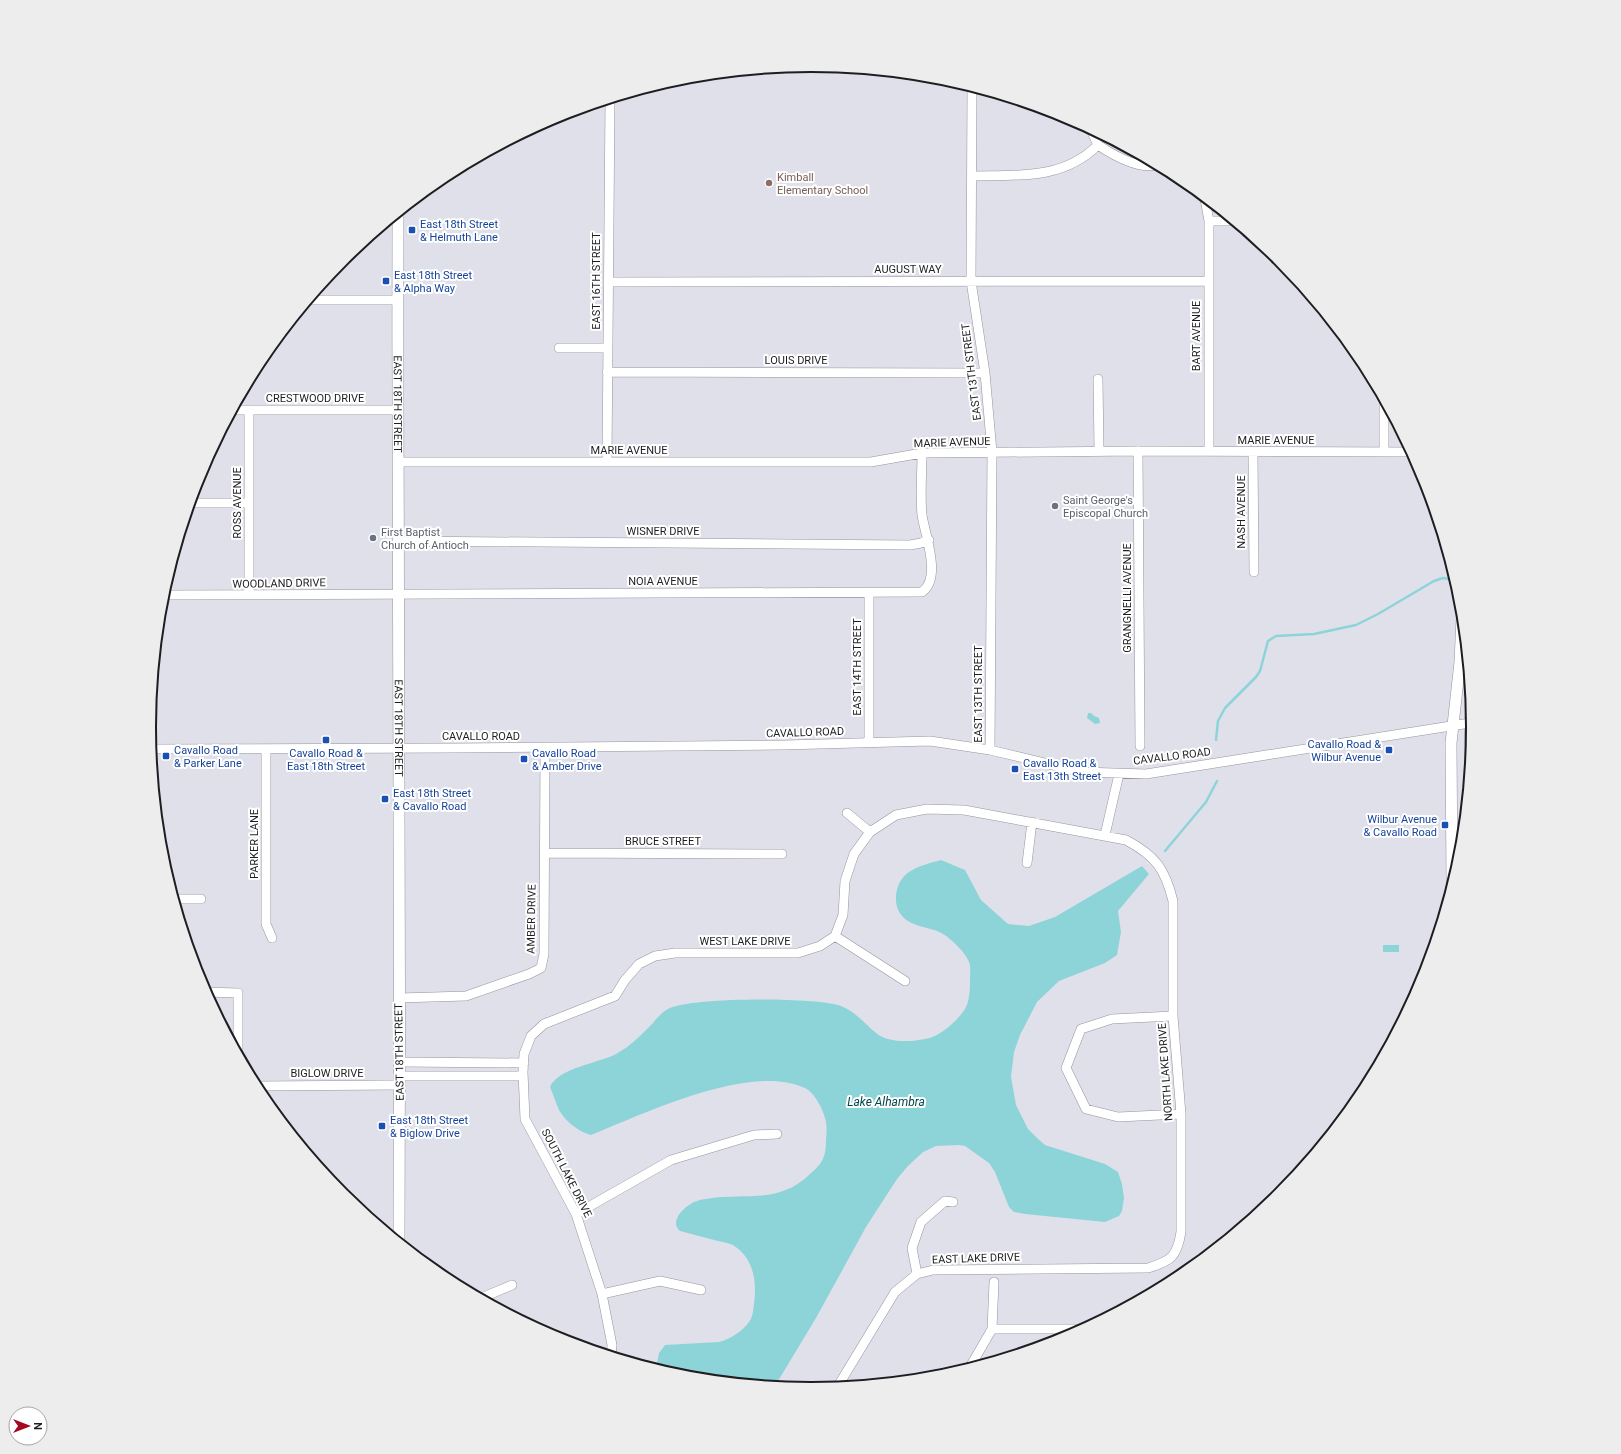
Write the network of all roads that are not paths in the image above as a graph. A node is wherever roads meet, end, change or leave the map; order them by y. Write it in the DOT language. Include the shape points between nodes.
graph roads {
  1 [pos="972,92"];
  2 [pos="610,104"];
  3 [pos="1094,137"];
  4 [pos="1098,145"];
  5 [pos="1144,164"];
  6 [pos="972,176"];
  7 [pos="1206,205"];
  8 [pos="397,220"];
  9 [pos="1209,221"];
  10 [pos="1226,221"];
  11 [pos="971,281"];
  12 [pos="1208,281"];
  13 [pos="608,282"];
  14 [pos="314,300"];
  15 [pos="398,300"];
  16 [pos="559,348"];
  17 [pos="608,348"];
  18 [pos="607,372"];
  19 [pos="985,373"];
  20 [pos="1098,379"];
  21 [pos="237,410"];
  22 [pos="249,410"];
  23 [pos="398,410"];
  24 [pos="1384,411"];
  25 [pos="1099,451"];
  26 [pos="1138,451"];
  27 [pos="1209,451"];
  28 [pos="992,452"];
  29 [pos="1253,452"];
  30 [pos="1384,452"];
  31 [pos="1405,452"];
  32 [pos="922,453"];
  33 [pos="398,462"];
  34 [pos="607,462"];
  35 [pos="195,503"];
  36 [pos="249,503"];
  37 [pos="928,540"];
  38 [pos="397,542"];
  39 [pos="1254,572"];
  40 [pos="868,593"];
  41 [pos="397,594"];
  42 [pos="169,595"];
  43 [pos="249,595"];
  44 [pos="1461,648"];
  45 [pos="1466,724"];
  46 [pos="1453,726"];
  47 [pos="869,742"];
  48 [pos="1140,746"];
  49 [pos="266,748"];
  50 [pos="545,748"];
  51 [pos="157,749"];
  52 [pos="398,749"];
  53 [pos="990,750"];
  54 [pos="1119,774"];
  55 [pos="847,813"];
  56 [pos="1032,822"];
  57 [pos="870,832"];
  58 [pos="1105,835"];
  59 [pos="544,853"];
  60 [pos="782,854"];
  61 [pos="1452,860"];
  62 [pos="1027,863"];
  63 [pos="179,899"];
  64 [pos="202,899"];
  65 [pos="835,936"];
  66 [pos="272,938"];
  67 [pos="905,981"];
  68 [pos="211,992"];
  69 [pos="399,998"];
  70 [pos="1173,1016"];
  71 [pos="238,1045"];
  72 [pos="400,1062"];
  73 [pos="523,1071"];
  74 [pos="400,1080"];
  75 [pos="263,1086"];
  76 [pos="1181,1114"];
  77 [pos="777,1134"];
  78 [pos="953,1202"];
  79 [pos="576,1214"];
  80 [pos="400,1237"];
  81 [pos="1172,1257"];
  82 [pos="917,1274"];
  83 [pos="994,1282"];
  84 [pos="512,1285"];
  85 [pos="701,1290"];
  86 [pos="602,1294"];
  87 [pos="486,1296"];
  88 [pos="992,1329"];
  89 [pos="1068,1329"];
  90 [pos="611,1351"];
  91 [pos="973,1361"];
  92 [pos="841,1381"];
  1 -- 6 [label="street, EAST 13TH STREET"];
  2 -- 13 [label="street, EAST 16TH STREET"];
  3 -- 4 [label="street"];
  4 -- 5 [label="street" via="1114,155"];
  4 -- 6 [label="street" via="1088,155 1052,172"];
  6 -- 11 [label="street, EAST 13TH STREET"];
  7 -- 9 [label="street, BART AVENUE"];
  8 -- 15 [label="main road, EAST 18TH STREET"];
  9 -- 10 [label="street"];
  9 -- 12 [label="street, BART AVENUE"];
  11 -- 12 [label="street, AUGUST WAY"];
  11 -- 13 [label="street, AUGUST WAY"];
  11 -- 19 [label="street, EAST 13TH STREET"];
  12 -- 27 [label="street, BART AVENUE"];
  13 -- 17 [label="street, EAST 16TH STREET"];
  14 -- 15 [label="street"];
  15 -- 23 [label="main road, EAST 18TH STREET"];
  16 -- 17 [label="street"];
  17 -- 18 [label="street, EAST 16TH STREET"];
  18 -- 19 [label="street, LOUIS DRIVE"];
  18 -- 34 [label="street, EAST 16TH STREET"];
  19 -- 28 [label="street, EAST 13TH STREET"];
  20 -- 25 [label="street"];
  21 -- 22 [label="street, CRESTWOOD DRIVE"];
  22 -- 23 [label="street, CRESTWOOD DRIVE"];
  22 -- 36 [label="street, ROSS AVENUE"];
  23 -- 33 [label="main road, EAST 18TH STREET"];
  24 -- 30 [label="street"];
  25 -- 26 [label="street, MARIE AVENUE"];
  25 -- 28 [label="street, MARIE AVENUE"];
  26 -- 27 [label="street, MARIE AVENUE"];
  26 -- 48 [label="street, GRANGNELLI AVENUE"];
  27 -- 29 [label="street, MARIE AVENUE"];
  28 -- 32 [label="street, MARIE AVENUE"];
  28 -- 53 [label="street, EAST 13TH STREET"];
  29 -- 30 [label="street, MARIE AVENUE"];
  29 -- 39 [label="street, NASH AVENUE"];
  30 -- 31 [label="street, MARIE AVENUE"];
  32 -- 34 [label="street, MARIE AVENUE" via="870,462"];
  32 -- 37 [label="street" via="922,516"];
  33 -- 34 [label="street, MARIE AVENUE"];
  33 -- 38 [label="main road, EAST 18TH STREET"];
  35 -- 36 [label="street"];
  36 -- 43 [label="street, ROSS AVENUE"];
  37 -- 38 [label="street, WISNER DRIVE" via="910,545"];
  37 -- 40 [label="street, NOIA AVENUE" via="931,582 928,588 922,592"];
  38 -- 41 [label="main road, EAST 18TH STREET"];
  40 -- 41 [label="street, NOIA AVENUE"];
  40 -- 47 [label="street, EAST 14TH STREET"];
  41 -- 43 [label="street, WOODLAND DRIVE"];
  41 -- 52 [label="main road, EAST 18TH STREET"];
  42 -- 43 [label="street, WOODLAND DRIVE"];
  44 -- 46 [label="main road"];
  45 -- 46 [label="street, CAVALLO ROAD"];
  46 -- 54 [label="street, CAVALLO ROAD" via="1146,774"];
  46 -- 61 [label="main road"];
  47 -- 50 [label="street, CAVALLO ROAD"];
  47 -- 53 [label="street, CAVALLO ROAD" via="930,741"];
  49 -- 51 [label="street, CAVALLO ROAD"];
  49 -- 52 [label="street, CAVALLO ROAD"];
  49 -- 66 [label="street, PARKER LANE" via="266,924"];
  50 -- 52 [label="street, CAVALLO ROAD"];
  50 -- 59 [label="street, AMBER DRIVE"];
  52 -- 69 [label="main road, EAST 18TH STREET"];
  53 -- 54 [label="street, CAVALLO ROAD" via="1082,772"];
  54 -- 58 [label="street"];
  55 -- 57 [label="street"];
  56 -- 57 [label="street" via="964,810 927,809 896,815"];
  56 -- 58 [label="street, NORTH LAKE DRIVE"];
  56 -- 62 [label="street"];
  57 -- 65 [label="street" via="854,854 845,881 843,915"];
  58 -- 70 [label="street, NORTH LAKE DRIVE" via="1126,840 1141,848 1152,857 1169,883 1173,901"];
  59 -- 60 [label="street, BRUCE STREET"];
  59 -- 69 [label="street, AMBER DRIVE" via="544,954 541,968 466,996"];
  63 -- 64 [label="street"];
  65 -- 67 [label="street"];
  65 -- 73 [label="street, WEST LAKE DRIVE" via="820,946 798,953 675,953 655,956 639,964 615,996 544,1024 531,1036 524,1054"];
  68 -- 71 [label="street" via="238,992"];
  69 -- 72 [label="main road, EAST 18TH STREET"];
  70 -- 76 [label="street, NORTH LAKE DRIVE"];
  70 -- 76 [label="street" via="1112,1019 1081,1029 1066,1068 1086,1109 1118,1117"];
  72 -- 73 [label="street"];
  72 -- 74 [label="main road, EAST 18TH STREET"];
  73 -- 74 [label="street, BIGLOW DRIVE"];
  73 -- 79 [label="street, SOUTH LAKE DRIVE" via="525,1119"];
  74 -- 75 [label="street, BIGLOW DRIVE"];
  74 -- 80 [label="main road, EAST 18TH STREET"];
  76 -- 81 [label="street, NORTH LAKE DRIVE" via="1181,1232 1179,1247"];
  77 -- 79 [label="street" via="754,1135 671,1160"];
  78 -- 82 [label="street" via="945,1201 921,1222 912,1248"];
  79 -- 86 [label="street, SOUTH LAKE DRIVE"];
  81 -- 82 [label="street, EAST LAKE DRIVE" via="1162,1264 1148,1268 933,1270"];
  82 -- 92 [label="street, EAST LAKE DRIVE" via="895,1292"];
  83 -- 88 [label="street"];
  84 -- 87 [label="street"];
  85 -- 86 [label="street" via="660,1281"];
  86 -- 90 [label="street, SOUTH LAKE DRIVE"];
  88 -- 89 [label="street"];
  88 -- 91 [label="street"];
}
